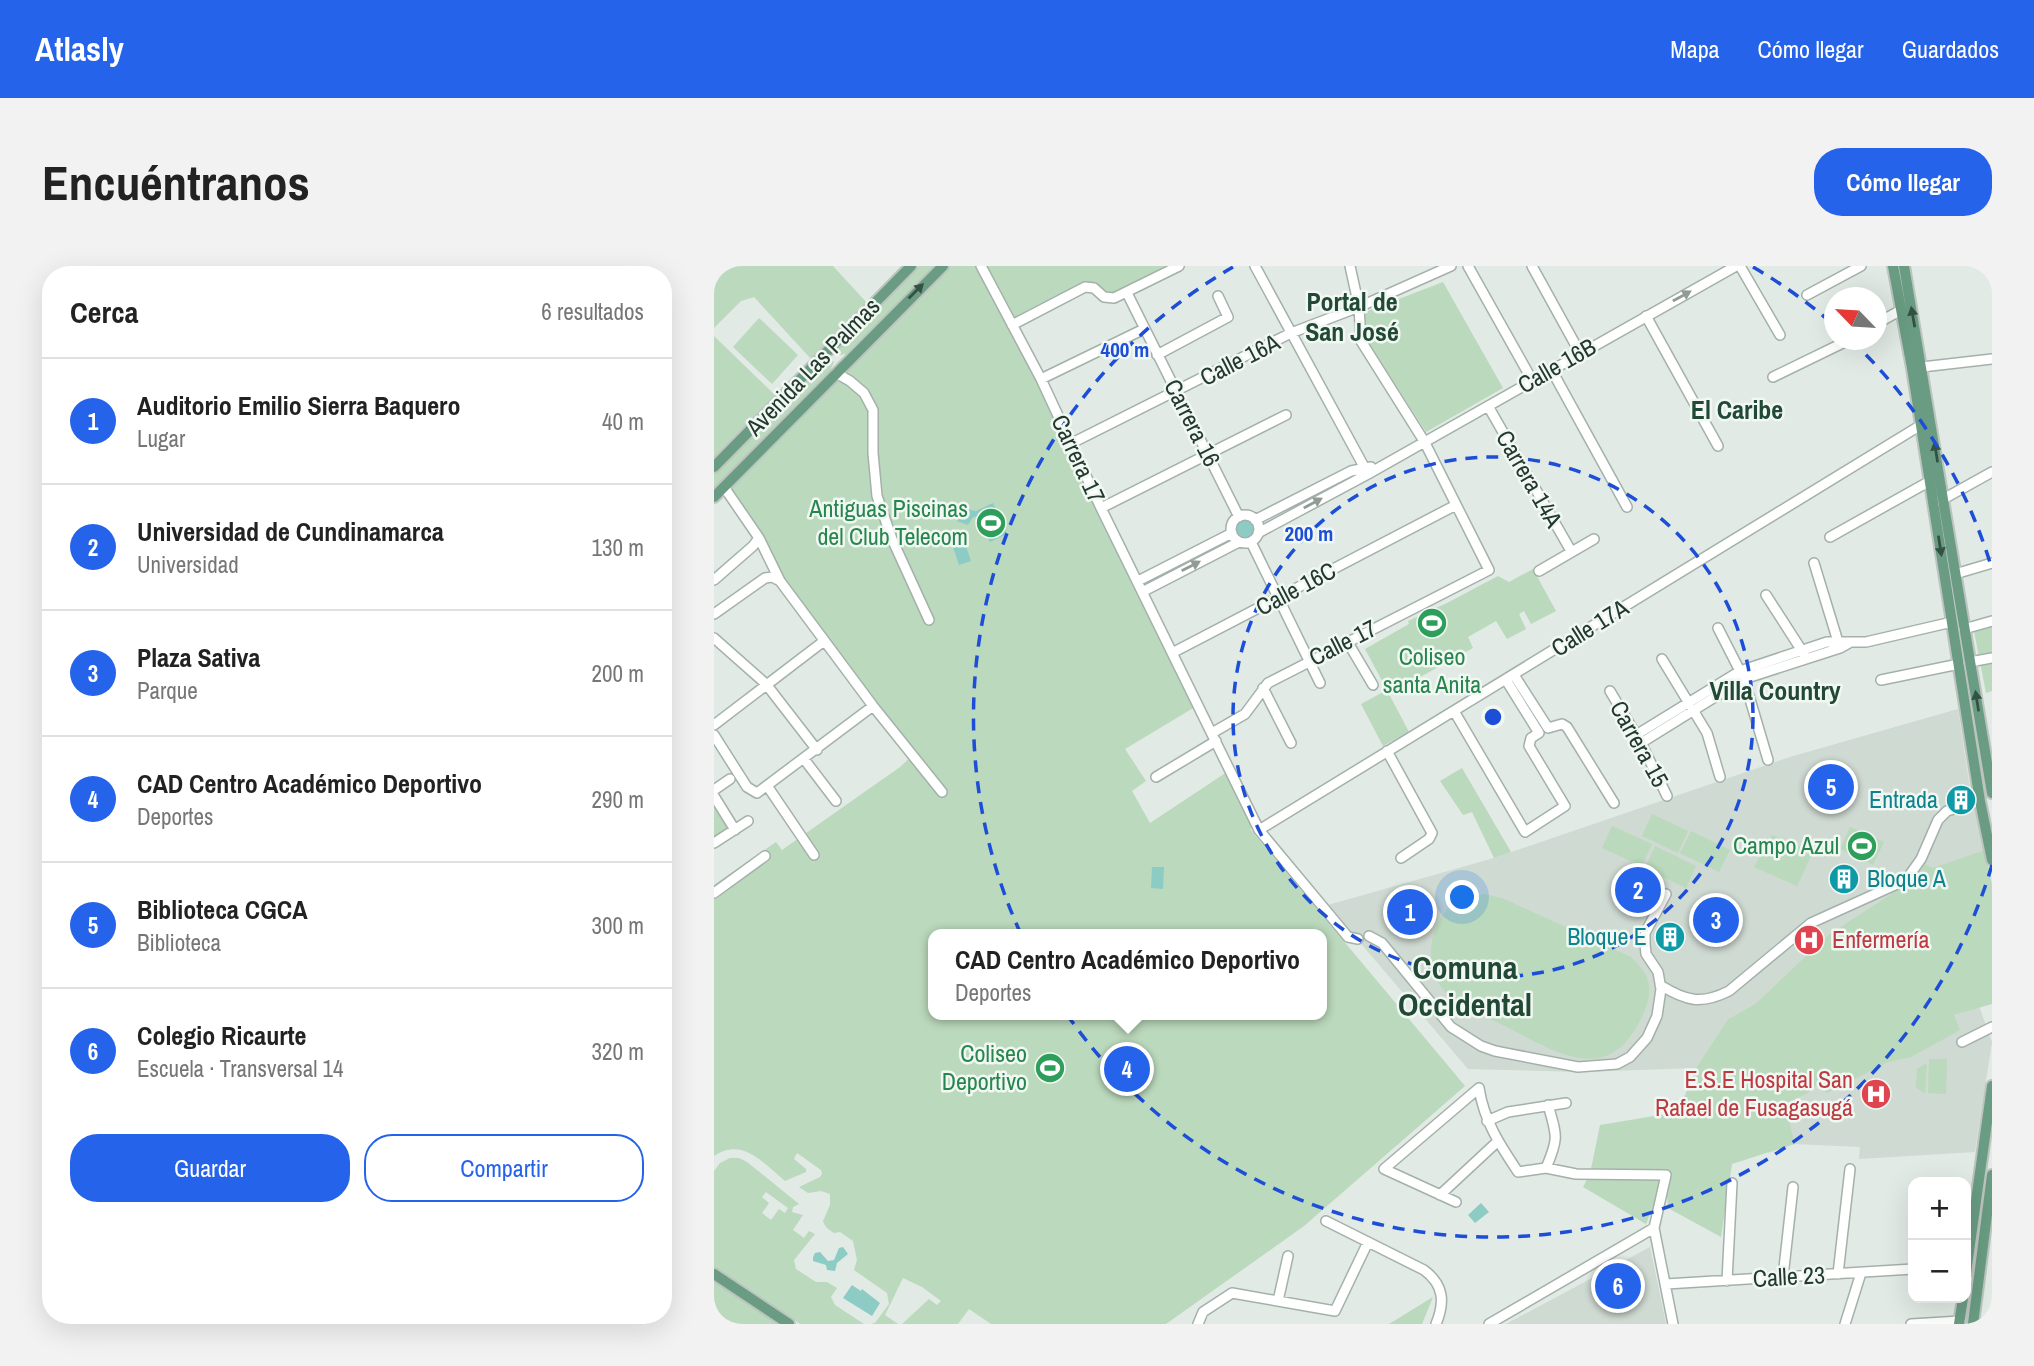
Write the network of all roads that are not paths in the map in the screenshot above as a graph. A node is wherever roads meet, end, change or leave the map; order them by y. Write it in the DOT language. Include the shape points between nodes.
graph roads {
  1 [pos="911,266"];
  2 [pos="943,266"];
  3 [pos="981,266"];
  4 [pos="1178,266"];
  5 [pos="1255,266"];
  6 [pos="1350,266"];
  7 [pos="1451,266"];
  8 [pos="1468,266"];
  9 [pos="1532,266"];
  10 [pos="1738,266"];
  11 [pos="1861,266"];
  12 [pos="1893,266"];
  13 [pos="1904,266"];
  14 [pos="1127,293"];
  15 [pos="1807,295"];
  16 [pos="1218,296"];
  17 [pos="1359,307"];
  18 [pos="1901,310"];
  19 [pos="1646,316"];
  20 [pos="1887,318"];
  21 [pos="1012,325"];
  22 [pos="1144,330"];
  23 [pos="1291,333"];
  24 [pos="1780,335"];
  25 [pos="827,350"];
  26 [pos="1828,350"];
  27 [pos="1580,353"];
  28 [pos="1157,355"];
  29 [pos="1992,359"];
  30 [pos="1923,367"];
  31 [pos="840,369"];
  32 [pos="1551,369"];
  33 [pos="1773,377"];
  34 [pos="1041,379"];
  35 [pos="1532,380"];
  36 [pos="1176,392"];
  37 [pos="1488,406"];
  38 [pos="1286,415"];
  39 [pos="1921,425"];
  40 [pos="1424,441"];
  41 [pos="1070,444"];
  42 [pos="1718,446"];
  43 [pos="1208,453"];
  44 [pos="714,467"];
  45 [pos="1367,470"];
  46 [pos="1992,472"];
  47 [pos="1930,481"];
  48 [pos="724,487"];
  49 [pos="714,498"];
  50 [pos="1944,499"];
  51 [pos="1933,504"];
  52 [pos="1456,505"];
  53 [pos="1627,507"];
  54 [pos="1101,508"];
  55 [pos="1239,517"];
  56 [pos="1255,520"];
  57 [pos="1232,533"];
  58 [pos="1258,533"];
  59 [pos="1829,537"];
  60 [pos="759,538"];
  61 [pos="1594,539"];
  62 [pos="1239,542"];
  63 [pos="1251,542"];
  64 [pos="1571,551"];
  65 [pos="1814,563"];
  66 [pos="1992,563"];
  67 [pos="1539,571"];
  68 [pos="1955,574"];
  69 [pos="714,580"];
  70 [pos="780,581"];
  71 [pos="1139,581"];
  72 [pos="1143,591"];
  73 [pos="1766,595"];
  74 [pos="1279,598"];
  75 [pos="714,614"];
  76 [pos="929,620"];
  77 [pos="1992,621"];
  78 [pos="1952,622"];
  79 [pos="1718,628"];
  80 [pos="1964,629"];
  81 [pos="714,638"];
  82 [pos="824,641"];
  83 [pos="1347,641"];
  84 [pos="1842,644"];
  85 [pos="1172,653"];
  86 [pos="1804,654"];
  87 [pos="1992,658"];
  88 [pos="1662,659"];
  89 [pos="1311,660"];
  90 [pos="1965,663"];
  91 [pos="1742,675"];
  92 [pos="1510,677"];
  93 [pos="1881,680"];
  94 [pos="1320,683"];
  95 [pos="766,684"];
  96 [pos="1373,685"];
  97 [pos="1263,688"];
  98 [pos="1610,691"];
  99 [pos="873,706"];
  100 [pos="1692,706"];
  101 [pos="1454,711"];
  102 [pos="714,725"];
  103 [pos="714,735"];
  104 [pos="1214,737"];
  105 [pos="1638,739"];
  106 [pos="1291,743"];
  107 [pos="817,750"];
  108 [pos="1387,751"];
  109 [pos="804,759"];
  110 [pos="1768,760"];
  111 [pos="1156,777"];
  112 [pos="1720,777"];
  113 [pos="730,779"];
  114 [pos="768,787"];
  115 [pos="714,789"];
  116 [pos="1992,789"];
  117 [pos="942,792"];
  118 [pos="714,796"];
  119 [pos="1667,796"];
  120 [pos="836,801"];
  121 [pos="1980,801"];
  122 [pos="1614,803"];
  123 [pos="748,821"];
  124 [pos="735,830"];
  125 [pos="1259,830"];
  126 [pos="714,844"];
  127 [pos="814,855"];
  128 [pos="765,856"];
  129 [pos="1401,858"];
  130 [pos="1992,860"];
  131 [pos="714,893"];
  132 [pos="1666,894"];
  133 [pos="1369,936"];
  134 [pos="1358,939"];
  135 [pos="1660,985"];
  136 [pos="1679,996"];
  137 [pos="1659,1006"];
  138 [pos="1992,1027"];
  139 [pos="1962,1042"];
  140 [pos="1992,1086"];
  141 [pos="1566,1103"];
  142 [pos="1548,1105"];
  143 [pos="1488,1121"];
  144 [pos="1497,1142"];
  145 [pos="1546,1168"];
  146 [pos="1850,1169"];
  147 [pos="1992,1175"];
  148 [pos="1732,1183"];
  149 [pos="1793,1187"];
  150 [pos="1991,1188"];
  151 [pos="1440,1195"];
  152 [pos="1456,1202"];
  153 [pos="1326,1221"];
  154 [pos="1654,1228"];
  155 [pos="1970,1240"];
  156 [pos="1368,1242"];
  157 [pos="1288,1256"];
  158 [pos="1980,1264"];
  159 [pos="1971,1267"];
  160 [pos="1908,1269"];
  161 [pos="1861,1273"];
  162 [pos="714,1274"];
  163 [pos="1838,1274"];
  164 [pos="1783,1277"];
  165 [pos="1727,1280"];
  166 [pos="1665,1284"];
  167 [pos="1278,1301"];
  168 [pos="1962,1303"];
  169 [pos="1959,1322"];
  170 [pos="789,1324"];
  171 [pos="1198,1324"];
  172 [pos="1436,1324"];
  173 [pos="1489,1324"];
  174 [pos="1673,1324"];
  175 [pos="1845,1324"];
  176 [pos="1911,1324"];
  177 [pos="1973,1324"];
  1 -- 25 [label="main road, Avenida Las Palmas"];
  31 -- 2 [label="main road, Avenida Las Palmas, one-way"];
  3 -- 21 [label="street, Carrera 17"];
  4 -- 14 [label="street"];
  5 -- 23 [label="street"];
  6 -- 17 [label="street"];
  7 -- 17 [label="street, Calle 16A"];
  8 -- 35 [label="street"];
  9 -- 27 [label="street"];
  19 -- 10 [label="street, Calle 16B, one-way"];
  10 -- 24 [label="street"];
  11 -- 15 [label="street"];
  12 -- 18 [label="main road"];
  30 -- 13 [label="main road, one-way"];
  14 -- 21 [label="street" via="1108,299 1085,287"];
  14 -- 22 [label="street, Carrera 16"];
  16 -- 28 [label="street" via="1228,317"];
  17 -- 23 [label="street, Calle 16A"];
  17 -- 40 [label="street" via="1361,341"];
  18 -- 20 [label="street"];
  18 -- 39 [label="main road"];
  19 -- 27 [label="street, Calle 16B"];
  19 -- 42 [label="street"];
  21 -- 34 [label="street, Carrera 17"];
  22 -- 28 [label="street, Carrera 16"];
  22 -- 34 [label="street"];
  23 -- 36 [label="street, Calle 16A"];
  23 -- 45 [label="street"];
  25 -- 31 [label="main road"];
  25 -- 44 [label="main road, Avenida Las Palmas"];
  26 -- 33 [label="street"];
  27 -- 32 [label="street, Calle 16B"];
  28 -- 36 [label="street, Carrera 16"];
  29 -- 30 [label="street"];
  50 -- 30 [label="main road, one-way"];
  31 -- 48 [label="main road, Avenida Las Palmas"];
  31 -- 76 [label="street" via="864,393 873,410 877,496"];
  32 -- 35 [label="street, Calle 16B"];
  32 -- 53 [label="street"];
  34 -- 41 [label="street, Carrera 17"];
  35 -- 37 [label="street, Calle 16B"];
  36 -- 41 [label="street, Calle 16A"];
  36 -- 43 [label="street, Carrera 16"];
  37 -- 40 [label="street, Calle 16B"];
  37 -- 64 [label="street, Carrera 14A"];
  38 -- 43 [label="street"];
  39 -- 47 [label="main road"];
  39 -- 92 [label="street, Calle 17A"];
  40 -- 45 [label="street, Calle 16B"];
  40 -- 52 [label="street"];
  41 -- 54 [label="street, Carrera 17"];
  43 -- 54 [label="street"];
  43 -- 55 [label="street, Carrera 16"];
  45 -- 56 [label="street, Calle 16B" via="1351,471"];
  58 -- 45 [label="street, Calle 16B, one-way"];
  46 -- 50 [label="street"];
  47 -- 51 [label="main road"];
  47 -- 59 [label="street"];
  48 -- 49 [label="main road, Avenida Las Palmas"];
  48 -- 60 [label="street"];
  50 -- 51 [label="street"];
  50 -- 68 [label="main road"];
  51 -- 78 [label="main road, one-way"];
  52 -- 74 [label="street, Calle 16C"];
  52 -- 83 [label="street, Calle 17" via="1489,570"];
  54 -- 71 [label="street, Carrera 17"];
  55 -- 56 [label="street"];
  55 -- 57 [label="street"];
  56 -- 58 [label="street"];
  57 -- 62 [label="street"];
  57 -- 71 [label="street"];
  58 -- 63 [label="street"];
  60 -- 69 [label="street"];
  60 -- 70 [label="street"];
  61 -- 64 [label="street"];
  62 -- 63 [label="street"];
  72 -- 62 [label="street, one-way"];
  63 -- 74 [label="street"];
  64 -- 67 [label="street"];
  65 -- 84 [label="street"];
  66 -- 68 [label="street"];
  68 -- 80 [label="main road"];
  70 -- 75 [label="street" via="765,578"];
  70 -- 82 [label="street"];
  71 -- 72 [label="street, Carrera 17"];
  72 -- 85 [label="street, Carrera 17"];
  73 -- 86 [label="street"];
  74 -- 85 [label="street, Calle 16C"];
  74 -- 89 [label="street"];
  77 -- 80 [label="street"];
  78 -- 84 [label="street"];
  78 -- 90 [label="main road"];
  79 -- 91 [label="street"];
  80 -- 90 [label="main road"];
  81 -- 95 [label="street"];
  82 -- 95 [label="street"];
  82 -- 99 [label="street"];
  83 -- 89 [label="street, Calle 17"];
  83 -- 96 [label="street"];
  84 -- 86 [label="street" via="1827,642"];
  85 -- 104 [label="street, Carrera 17"];
  86 -- 91 [label="street"];
  87 -- 90 [label="street"];
  88 -- 100 [label="street"];
  89 -- 94 [label="street"];
  89 -- 97 [label="street, Calle 17"];
  90 -- 93 [label="street"];
  116 -- 90 [label="main road, one-way"];
  90 -- 121 [label="main road"];
  91 -- 100 [label="street"];
  91 -- 110 [label="street"];
  92 -- 101 [label="street, Calle 17A"];
  92 -- 101 [label="street" via="1539,733 1531,738 1530,746 1565,806 1525,832"];
  92 -- 122 [label="street" via="1548,728 1562,723 1567,727"];
  95 -- 102 [label="street"];
  95 -- 107 [label="street"];
  97 -- 104 [label="street, Calle 17" via="1245,714"];
  97 -- 106 [label="street"];
  98 -- 105 [label="street, Carrera 15"];
  99 -- 107 [label="street"];
  99 -- 117 [label="street"];
  100 -- 105 [label="street"];
  100 -- 112 [label="street" via="1707,733"];
  101 -- 108 [label="street, Calle 17A"];
  103 -- 114 [label="street" via="749,790 757,793"];
  104 -- 111 [label="street, Calle 17"];
  104 -- 125 [label="street, Carrera 17"];
  105 -- 119 [label="street, Carrera 15"];
  107 -- 109 [label="street"];
  108 -- 125 [label="street, Calle 17A"];
  108 -- 129 [label="street" via="1433,833"];
  109 -- 114 [label="street"];
  109 -- 120 [label="street"];
  113 -- 115 [label="street"];
  114 -- 127 [label="street"];
  118 -- 124 [label="street"];
  121 -- 130 [label="main road"];
  121 -- 136 [label="street" via="1947,811 1937,820 1921,859 1906,880 1811,923 1722,995 1698,1000"];
  123 -- 124 [label="street"];
  124 -- 126 [label="street"];
  125 -- 134 [label="street, Carrera 17" via="1348,937"];
  128 -- 131 [label="street"];
  132 -- 135 [label="street" via="1645,944"];
  133 -- 137 [label="street" via="1382,943 1451,1027 1495,1051 1578,1067 1617,1064 1647,1038"];
  135 -- 136 [label="street"];
  135 -- 137 [label="street"];
  136 -- 137 [label="street"];
  138 -- 139 [label="street"];
  140 -- 155 [label="main road"];
  141 -- 142 [label="street"];
  142 -- 143 [label="street" via="1508,1112"];
  142 -- 145 [label="street" via="1557,1135"];
  143 -- 144 [label="street"];
  143 -- 151 [label="street" via="1479,1088 1384,1169"];
  144 -- 145 [label="street" via="1518,1172"];
  144 -- 151 [label="street"];
  145 -- 154 [label="street" via="1576,1174 1666,1175"];
  146 -- 163 [label="street"];
  147 -- 150 [label="main road"];
  148 -- 165 [label="street"];
  149 -- 164 [label="street"];
  150 -- 158 [label="main road"];
  151 -- 152 [label="street"];
  153 -- 156 [label="street"];
  154 -- 166 [label="street"];
  154 -- 173 [label="street"];
  156 -- 167 [label="street" via="1335,1311"];
  156 -- 172 [label="street" via="1424,1270 1439,1284 1442,1310"];
  157 -- 167 [label="street"];
  158 -- 159 [label="street"];
  158 -- 177 [label="main road"];
  160 -- 161 [label="street, Calle 23"];
  161 -- 163 [label="street, Calle 23"];
  161 -- 175 [label="street"];
  162 -- 170 [label="main road"];
  163 -- 164 [label="street, Calle 23"];
  164 -- 165 [label="street, Calle 23"];
  165 -- 166 [label="street, Calle 23"];
  166 -- 174 [label="street"];
  167 -- 171 [label="street" via="1231,1293 1203,1312"];
  168 -- 169 [label="main road"];
  169 -- 176 [label="street"];
}
